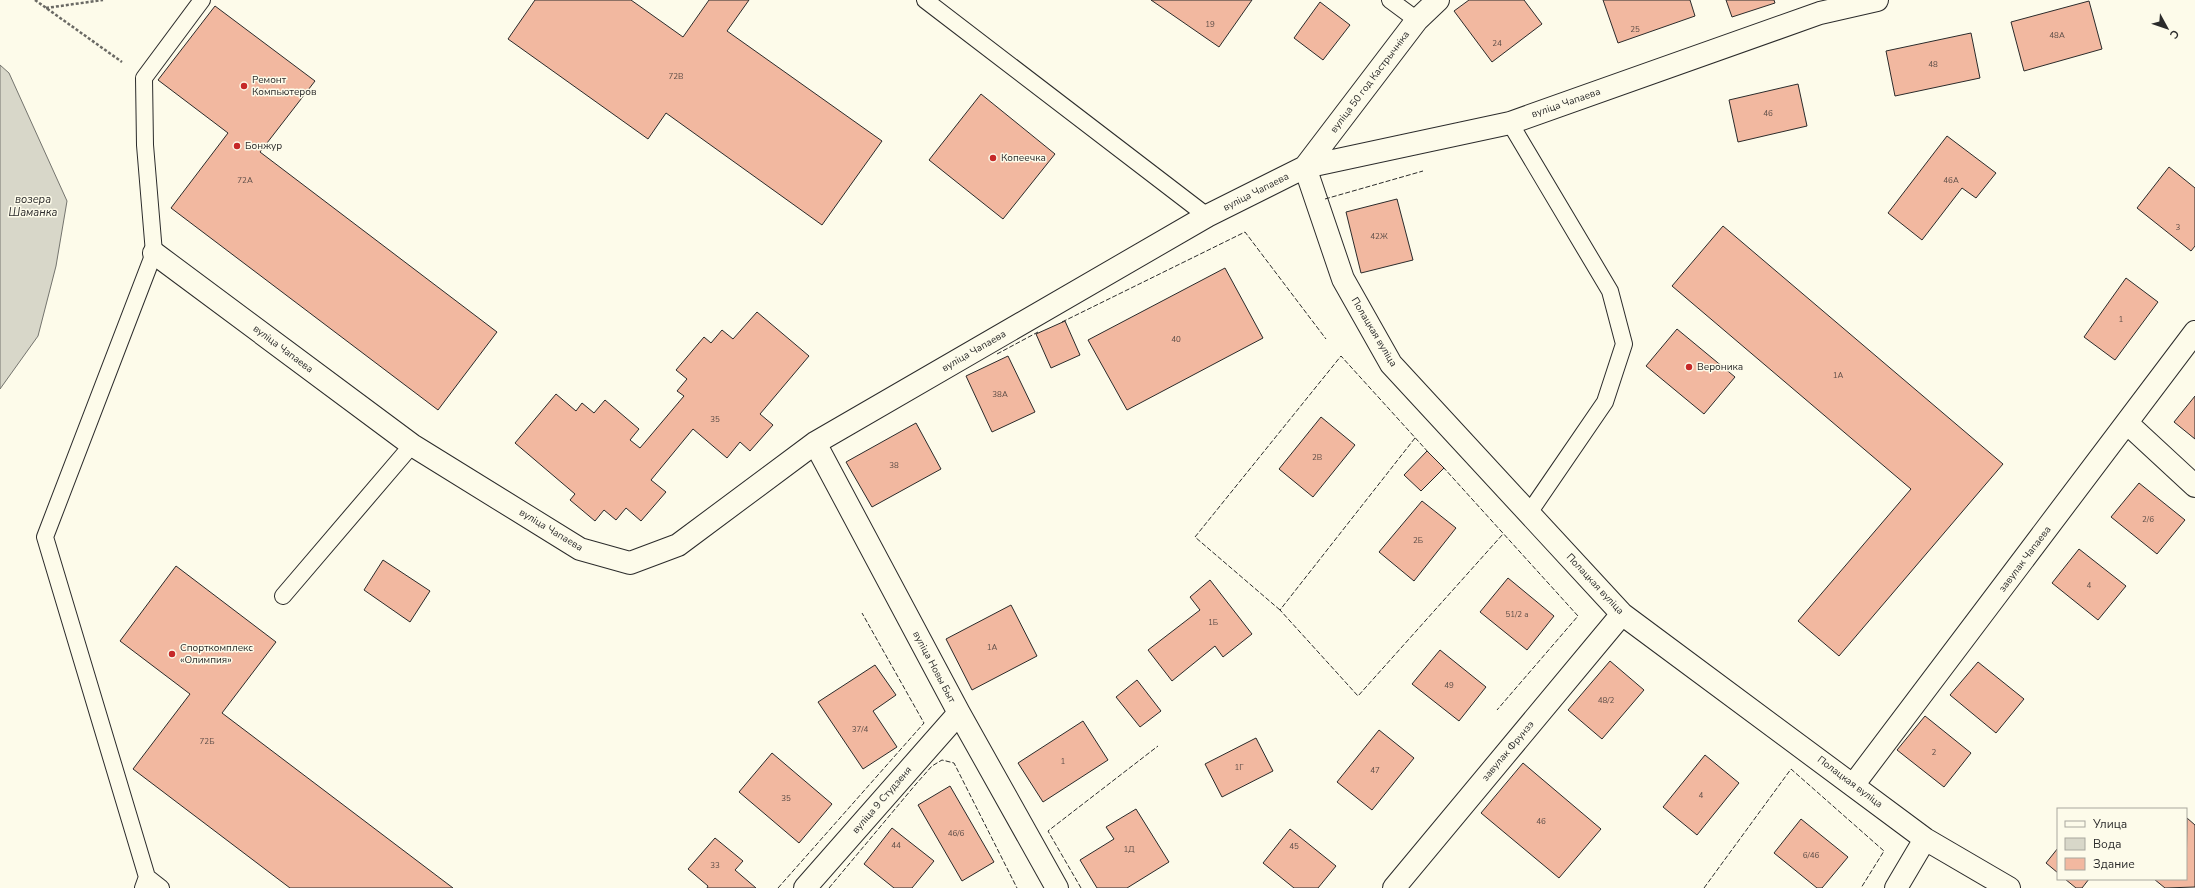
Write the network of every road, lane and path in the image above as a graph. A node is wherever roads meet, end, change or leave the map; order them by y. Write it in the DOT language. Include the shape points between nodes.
graph roads {
  1 [pos="35,0"];
  2 [pos="103,0"];
  3 [pos="202,0"];
  4 [pos="925,0"];
  5 [pos="1390,0"];
  6 [pos="1438,0"];
  7 [pos="1877,0"];
  8 [pos="46,8"];
  9 [pos="1417,20"];
  10 [pos="144,78"];
  11 [pos="1510,123"];
  12 [pos="1305,167"];
  13 [pos="1207,216"];
  14 [pos="154,253"];
  15 [pos="2195,332"];
  16 [pos="2128,424"];
  17 [pos="815,443"];
  18 [pos="412,445"];
  19 [pos="2195,486"];
  20 [pos="1529,513"];
  21 [pos="283,596"];
  22 [pos="1622,614"];
  23 [pos="959,713"];
  24 [pos="1854,784"];
  25 [pos="1925,839"];
  26 [pos="145,883"];
  27 [pos="161,888"];
  28 [pos="805,888"];
  29 [pos="1057,888"];
  30 [pos="1394,888"];
  31 [pos="1896,888"];
  32 [pos="2009,888"];
  1 -- 8 [label="path"];
  2 -- 8 [label="path"];
  3 -- 10 [label="lane"];
  4 -- 13 [label="lane"];
  5 -- 9 [label="lane"];
  6 -- 9 [label="street, вуліца 50 год Кастрычніка"];
  7 -- 11 [label="street, вуліца Чапаева" via="1820,14"];
  8 -- 10 [label="path"];
  9 -- 12 [label="street, вуліца 50 год Кастрычніка"];
  10 -- 14 [label="lane" via="145,145"];
  11 -- 12 [label="street, вуліца Чапаева"];
  11 -- 20 [label="lane" via="1610,292 1624,344 1605,402"];
  12 -- 13 [label="street, вуліца Чапаева"];
  12 -- 20 [label="street, Полацкая вуліца" via="1343,279 1391,364"];
  13 -- 17 [label="street, вуліца Чапаева"];
  14 -- 18 [label="street, вуліца Чапаева"];
  14 -- 26 [label="lane" via="45,537"];
  15 -- 16 [label="street, завулак Чапаева"];
  16 -- 19 [label="street"];
  16 -- 24 [label="street, завулак Чапаева"];
  17 -- 18 [label="street, вуліца Чапаева" via="678,545 630,563 580,549"];
  17 -- 23 [label="street, вуліца Новы Быт"];
  18 -- 21 [label="lane"];
  20 -- 22 [label="street, Полацкая вуліца"];
  22 -- 24 [label="street, Полацкая вуліца"];
  22 -- 30 [label="street, завулак Фрунзэ"];
  23 -- 28 [label="street, вуліца 9 Студзеня"];
  23 -- 29 [label="street, вуліца Новы Быт"];
  24 -- 25 [label="street, Полацкая вуліца"];
  25 -- 31 [label="street"];
  25 -- 32 [label="street, Полацкая вуліца"];
  26 -- 27 [label="lane"];
}
